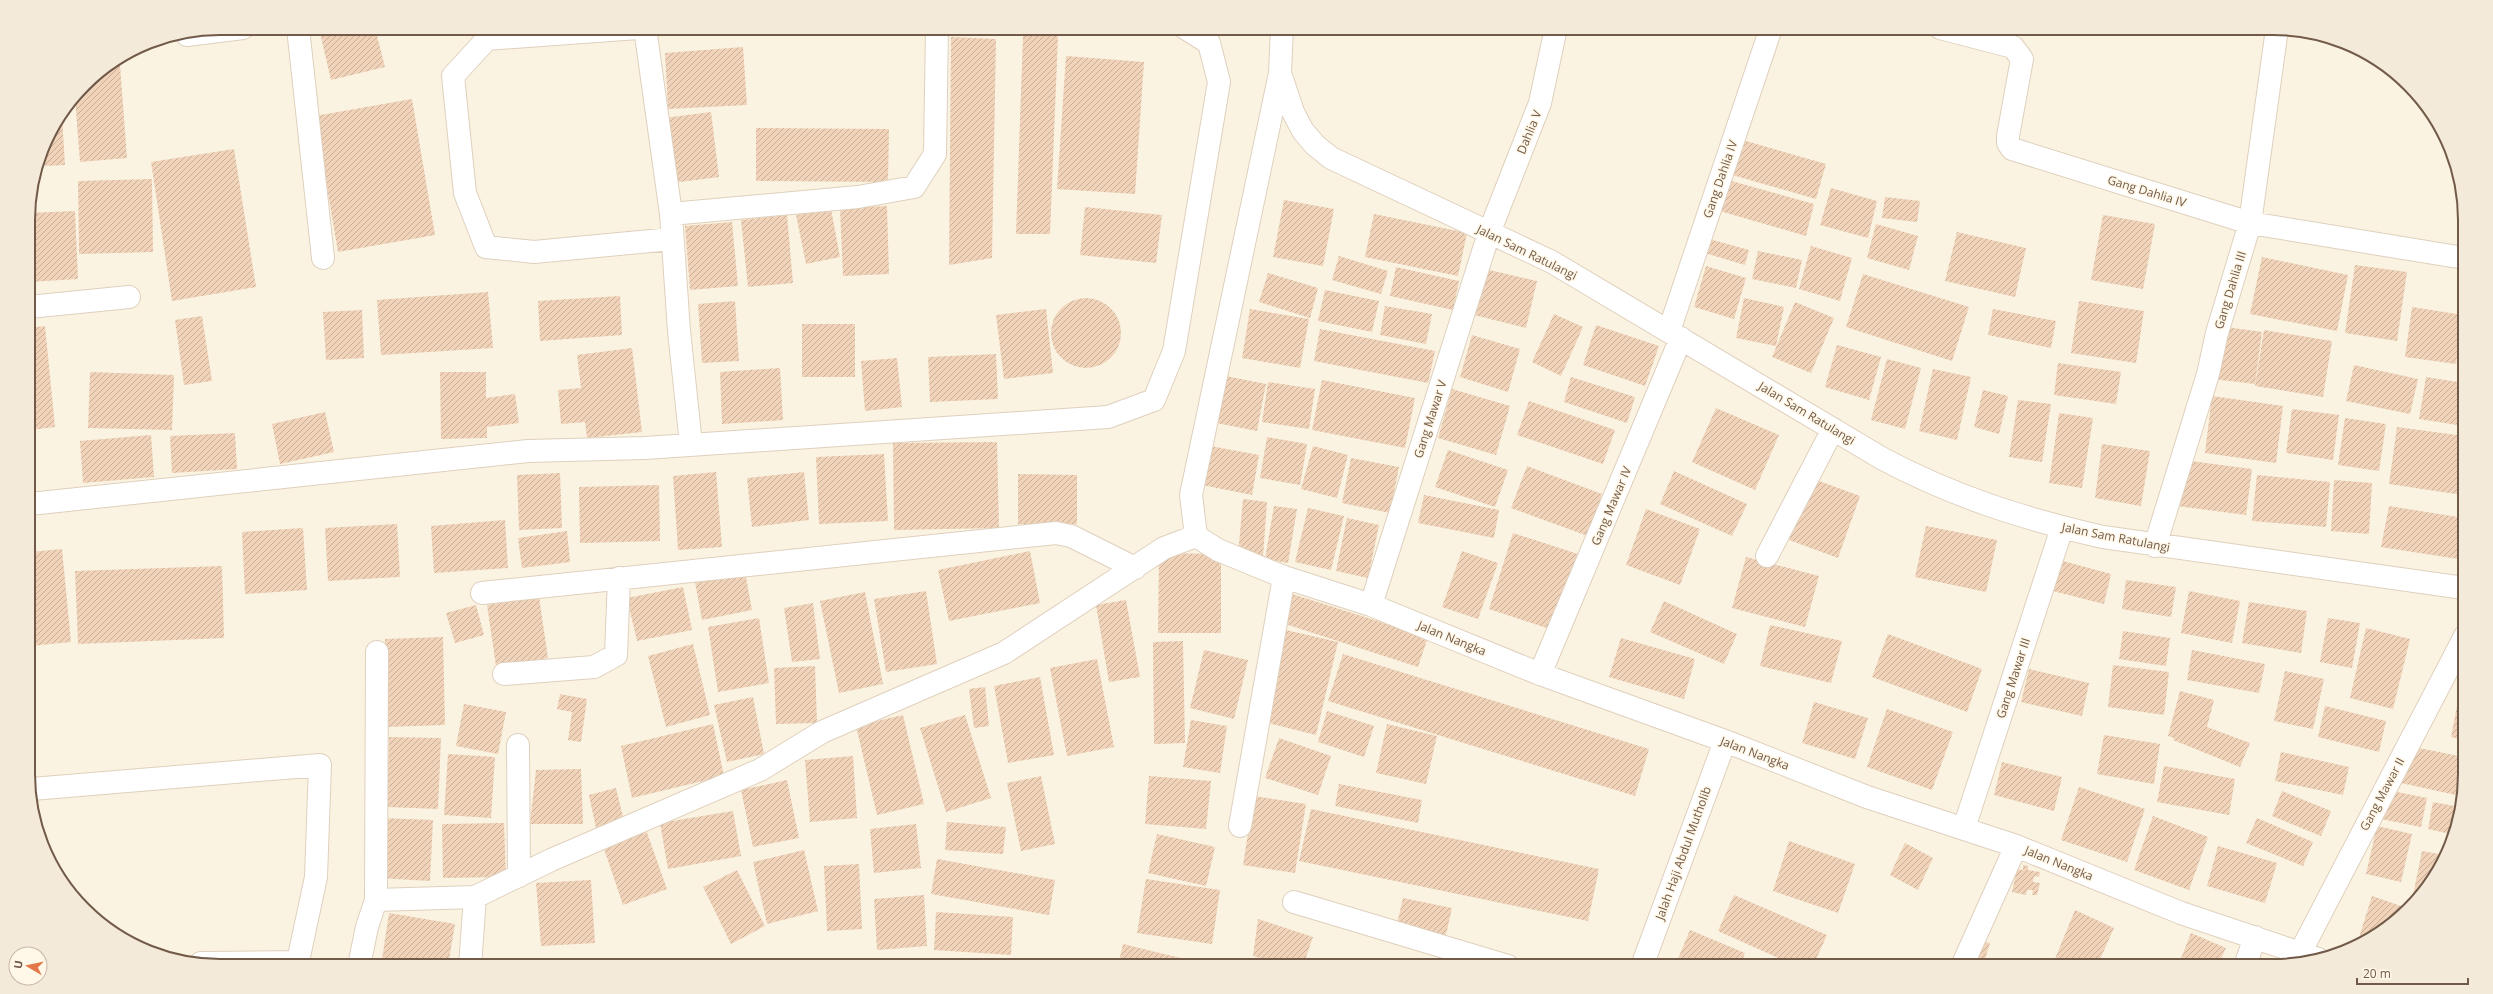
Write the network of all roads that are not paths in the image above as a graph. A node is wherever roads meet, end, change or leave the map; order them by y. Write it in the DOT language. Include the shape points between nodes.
graph roads {
  1 [pos="299,35"];
  2 [pos="532,35"];
  3 [pos="646,35"];
  4 [pos="937,35"];
  5 [pos="1196,35"];
  6 [pos="1282,35"];
  7 [pos="1555,35"];
  8 [pos="1769,35"];
  9 [pos="1967,35"];
  10 [pos="2276,35"];
  11 [pos="1280,73"];
  12 [pos="671,214"];
  13 [pos="2250,223"];
  14 [pos="1489,233"];
  15 [pos="672,239"];
  16 [pos="2458,257"];
  17 [pos="323,258"];
  18 [pos="129,297"];
  19 [pos="35,306"];
  20 [pos="1675,334"];
  21 [pos="1833,429"];
  22 [pos="691,444"];
  23 [pos="35,503"];
  24 [pos="2062,528"];
  25 [pos="1196,536"];
  26 [pos="2155,546"];
  27 [pos="1767,556"];
  28 [pos="1135,568"];
  29 [pos="1284,577"];
  30 [pos="619,578"];
  31 [pos="2458,587"];
  32 [pos="482,593"];
  33 [pos="1371,605"];
  34 [pos="2458,650"];
  35 [pos="377,652"];
  36 [pos="504,674"];
  37 [pos="1540,674"];
  38 [pos="1725,741"];
  39 [pos="518,745"];
  40 [pos="35,789"];
  41 [pos="1240,826"];
  42 [pos="1964,828"];
  43 [pos="2016,846"];
  44 [pos="519,876"];
  45 [pos="474,897"];
  46 [pos="376,900"];
  47 [pos="1294,902"];
  48 [pos="2255,937"];
  49 [pos="2307,955"];
  50 [pos="2310,955"];
  51 [pos="298,959"];
  52 [pos="360,959"];
  53 [pos="470,959"];
  54 [pos="1485,959"];
  55 [pos="1645,959"];
  56 [pos="1965,959"];
  57 [pos="2247,959"];
  1 -- 17 [label="street"];
  2 -- 15 [label="street" via="487,38 453,76 465,193 486,247 534,252"];
  3 -- 12 [label="street"];
  4 -- 12 [label="street" via="935,154 914,188 858,197"];
  5 -- 22 [label="street" via="1209,43 1219,82 1174,351 1154,400 1108,417"];
  6 -- 11 [label="street, Jalan Sam Ratulangi"];
  7 -- 14 [label="street, Dahlia V" via="1540,103"];
  8 -- 20 [label="street, Gang Dahlia IV"];
  9 -- 13 [label="street, Gang Dahlia IV" via="2013,47 2022,59 2008,136 2008,143 2012,149"];
  10 -- 13 [label="street, Gang Dahlia III"];
  11 -- 14 [label="street, Jalan Sam Ratulangi" via="1293,112 1315,146 1331,158"];
  11 -- 25 [label="street" via="1191,495"];
  12 -- 15 [label="street"];
  13 -- 16 [label="street, Gang Dahlia IV"];
  13 -- 26 [label="street, Gang Dahlia III" via="2217,333 2208,374"];
  14 -- 20 [label="street, Jalan Sam Ratulangi" via="1552,262"];
  14 -- 33 [label="street, Gang Mawar V"];
  15 -- 22 [label="street"];
  18 -- 19 [label="street"];
  20 -- 21 [label="street, Jalan Sam Ratulangi"];
  20 -- 37 [label="street, Gang Mawar IV"];
  21 -- 24 [label="street, Jalan Sam Ratulangi" via="1882,459 1927,482 1968,499"];
  21 -- 27 [label="street"];
  22 -- 23 [label="street" via="528,451"];
  24 -- 26 [label="street, Jalan Sam Ratulangi"];
  24 -- 42 [label="street, Gang Mawar III"];
  25 -- 28 [label="street" via="1164,548"];
  25 -- 29 [label="street, Jalan Nangka" via="1218,550"];
  26 -- 31 [label="street, Jalan Sam Ratulangi"];
  28 -- 30 [label="street" via="1071,536 1056,533"];
  28 -- 44 [label="street" via="1004,654 822,732 760,770"];
  29 -- 33 [label="street, Jalan Nangka"];
  29 -- 41 [label="street"];
  30 -- 32 [label="street"];
  30 -- 36 [label="street" via="616,655 594,667"];
  33 -- 37 [label="street, Jalan Nangka"];
  34 -- 50 [label="street, Gang Mawar II"];
  35 -- 46 [label="street"];
  37 -- 38 [label="street, Jalan Nangka"];
  38 -- 42 [label="street, Jalan Nangka" via="1867,797"];
  38 -- 55 [label="street, Jalah Haji Abdul Mutholib"];
  39 -- 44 [label="street"];
  40 -- 51 [label="street" via="320,765 316,877"];
  42 -- 43 [label="street, Jalan Nangka"];
  43 -- 48 [label="street, Jalan Nangka" via="2181,913"];
  43 -- 56 [label="street"];
  44 -- 45 [label="street"];
  45 -- 46 [label="street"];
  45 -- 53 [label="street"];
  46 -- 52 [label="street"];
  47 -- 54 [label="street"];
  48 -- 49 [label="street, Jalan Nangka"];
  48 -- 57 [label="street"];
}
